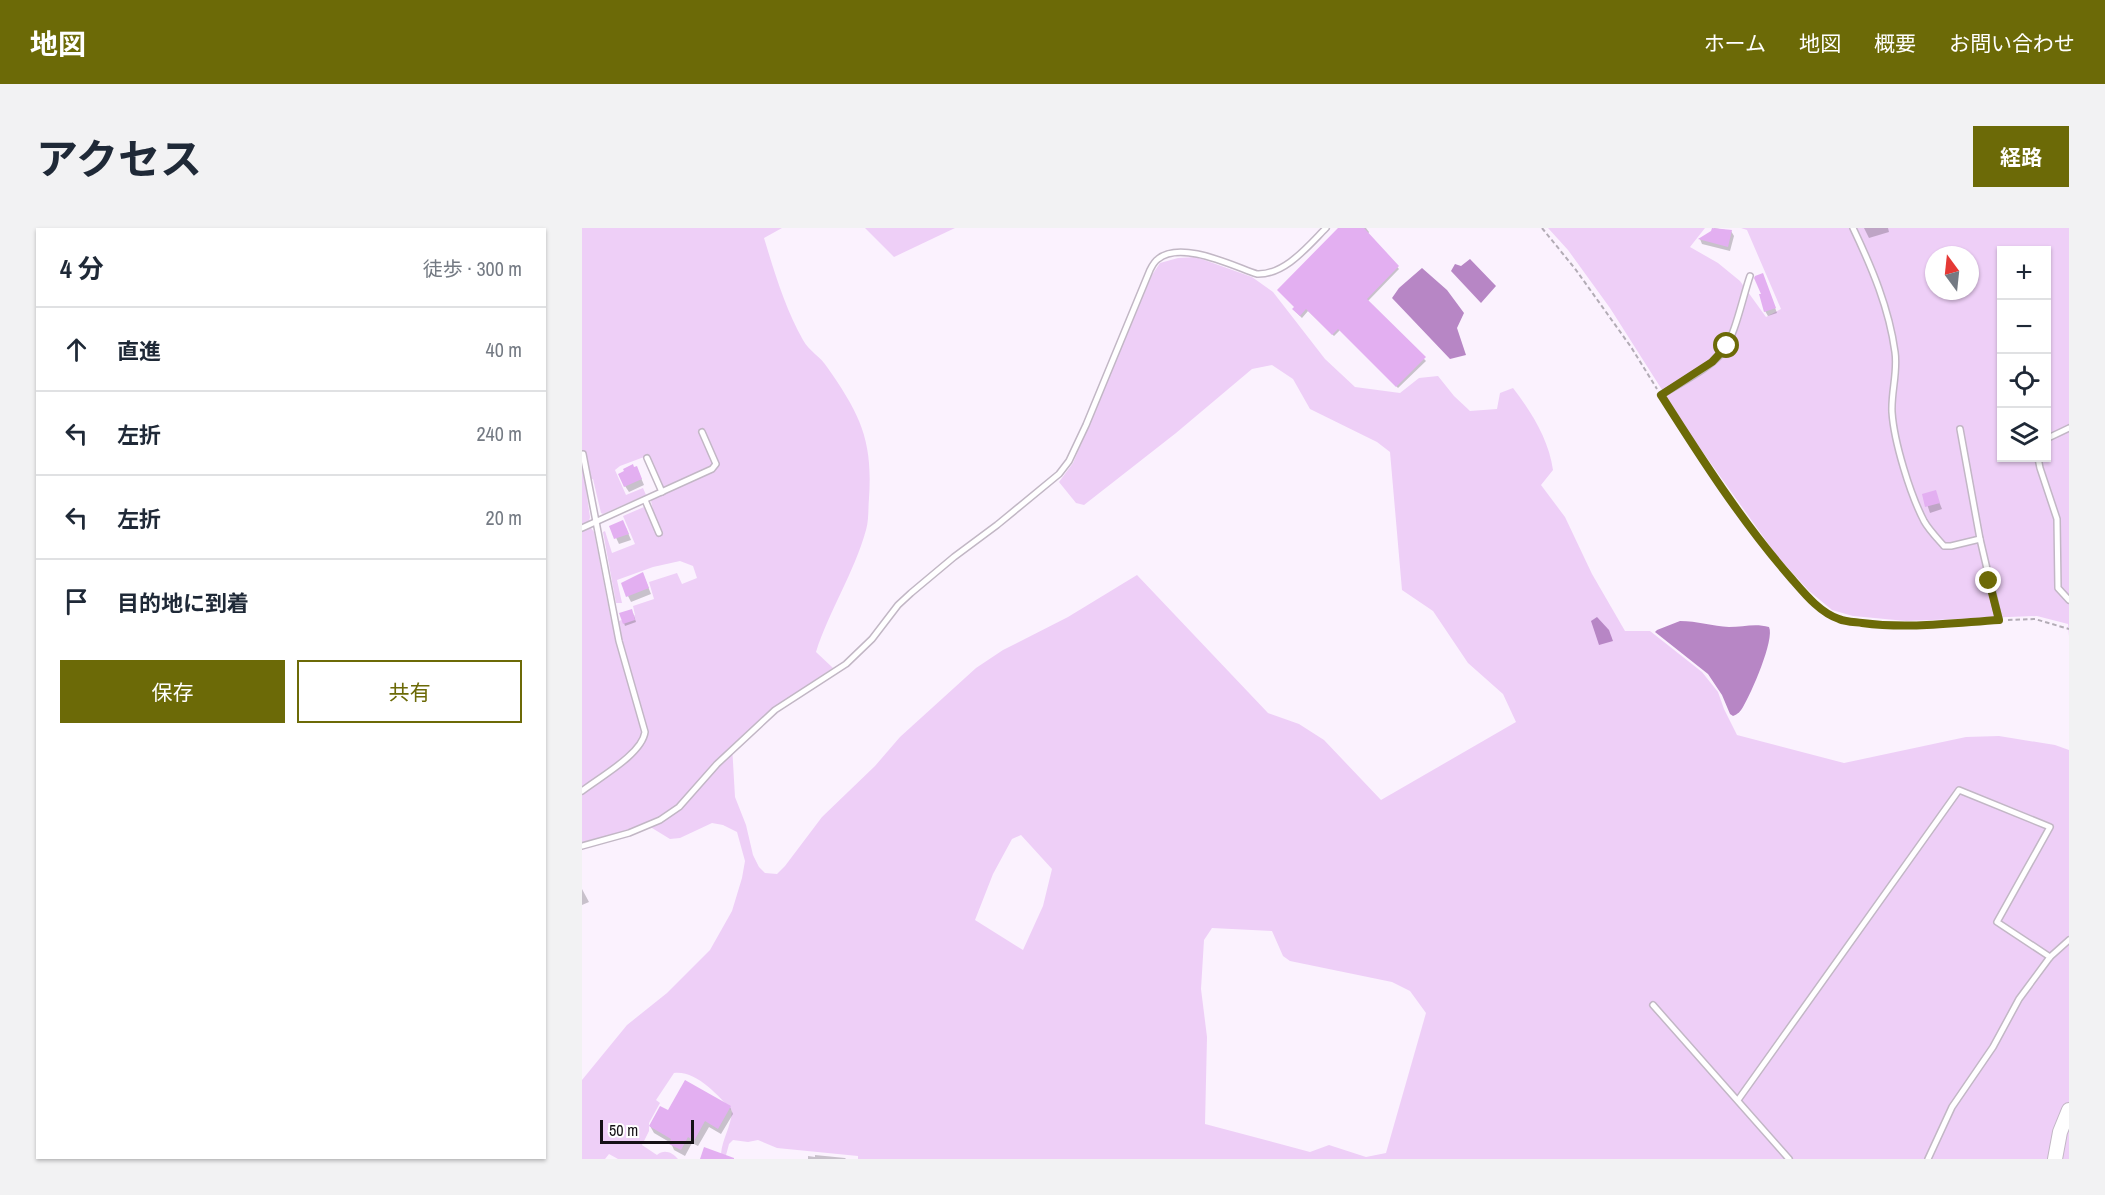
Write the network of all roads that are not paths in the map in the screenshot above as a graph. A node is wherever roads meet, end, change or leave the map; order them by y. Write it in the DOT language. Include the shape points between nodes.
graph roads {
  1 [pos="1326,228"];
  2 [pos="1853,228"];
  3 [pos="1750,276"];
  4 [pos="1661,395"];
  5 [pos="2069,428"];
  6 [pos="1960,429"];
  7 [pos="702,432"];
  8 [pos="2051,437"];
  9 [pos="583,454"];
  10 [pos="646,459"];
  11 [pos="2039,462"];
  12 [pos="662,492"];
  13 [pos="645,500"];
  14 [pos="597,522"];
  15 [pos="582,528"];
  16 [pos="659,533"];
  17 [pos="1980,539"];
  18 [pos="2069,600"];
  19 [pos="1999,620"];
  20 [pos="582,791"];
  21 [pos="582,846"];
  22 [pos="2069,940"];
  23 [pos="2050,957"];
  24 [pos="1653,1005"];
  25 [pos="1738,1100"];
  26 [pos="2069,1110"];
  27 [pos="1789,1159"];
  28 [pos="1928,1159"];
  29 [pos="2055,1159"];
  1 -- 21 [label="lane" via="1285,266 1267,275 1197,254 1181,252 1159,258 1150,270 1086,425 1059,474 898,605 846,664 775,710 717,764 679,807 629,833"];
  2 -- 17 [label="lane" via="1888,313 1896,355 1892,410 1895,430 1917,505 1925,523 1944,546"];
  3 -- 4 [label="lane" via="1731,336 1721,354"];
  5 -- 8 [label="lane"];
  6 -- 17 [label="lane"];
  7 -- 12 [label="lane" via="716,464 712,470"];
  9 -- 14 [label="lane"];
  10 -- 12 [label="lane"];
  11 -- 18 [label="lane" via="2057,519 2058,588"];
  12 -- 13 [label="lane"];
  13 -- 14 [label="lane"];
  13 -- 16 [label="lane"];
  14 -- 15 [label="lane"];
  14 -- 20 [label="lane" via="619,641 645,732 644,739 629,756"];
  17 -- 19 [label="lane"];
  22 -- 23 [label="lane"];
  23 -- 25 [label="lane" via="1997,922 2050,826 1959,790"];
  23 -- 28 [label="lane" via="1952,1107"];
  24 -- 25 [label="lane"];
  25 -- 27 [label="lane"];
  26 -- 29 [label="street"];
}
